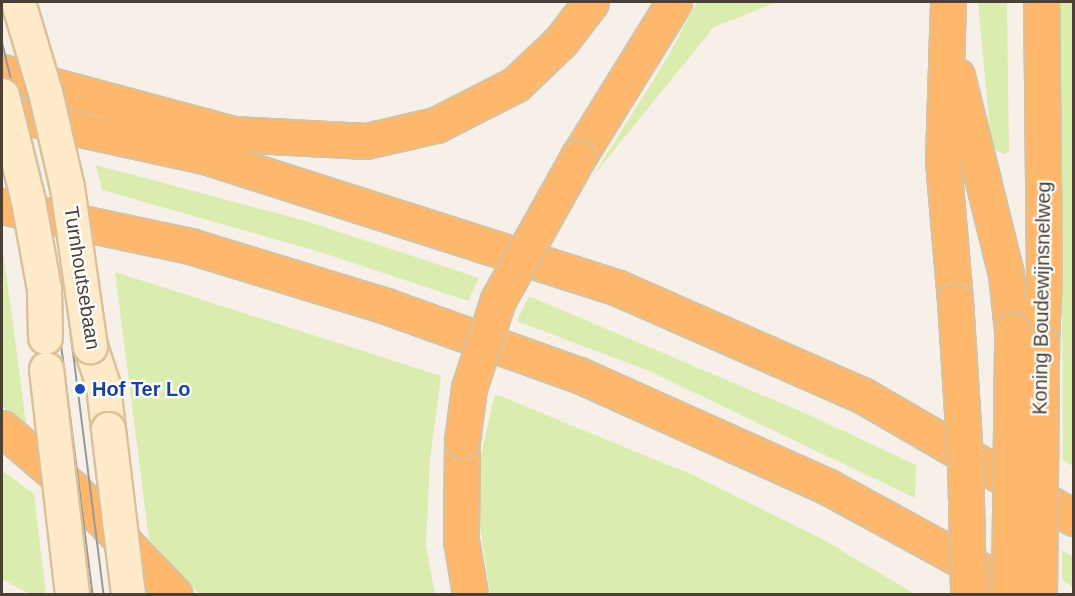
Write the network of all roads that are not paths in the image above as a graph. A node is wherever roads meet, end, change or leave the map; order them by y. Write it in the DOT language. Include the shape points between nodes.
graph roads {
  1 [pos="18,2"];
  2 [pos="591,2"];
  3 [pos="674,2"];
  4 [pos="948,2"];
  5 [pos="1041,2"];
  6 [pos="948,42"];
  7 [pos="2,72"];
  8 [pos="2,94"];
  9 [pos="2,112"];
  10 [pos="2,206"];
  11 [pos="1026,336"];
  12 [pos="2,428"];
  13 [pos="1074,518"];
  14 [pos="72,594"];
  15 [pos="129,594"];
  16 [pos="174,594"];
  17 [pos="470,594"];
  18 [pos="968,594"];
  19 [pos="1009,594"];
  20 [pos="1024,594"];
  21 [pos="1039,594"];
  1 -- 15 [label="main road, Turnhoutsebaan, bridge" via="45,92 67,188 90,346 103,385"];
  2 -- 7 [label="highway" via="561,41 516,84 436,126 366,141 233,134"];
  3 -- 17 [label="highway, bridge" via="578,157 498,300 469,388 462,441 461,540"];
  4 -- 6 [label="highway"];
  5 -- 11 [label="highway, Koning Boudewijnsnelweg" via="1044,273"];
  6 -- 11 [label="highway" via="1006,274"];
  6 -- 18 [label="highway, bridge" via="943,161 965,457"];
  8 -- 14 [label="main road, Turnhoutsebaan, bridge" via="45,298 45,353"];
  9 -- 13 [label="highway" via="208,157 618,288 862,395"];
  10 -- 20 [label="highway" via="190,246 386,306 579,375 828,487"];
  11 -- 19 [label="highway, bridge"];
  11 -- 21 [label="highway, Koning Boudewijnsnelweg, bridge"];
  12 -- 16 [label="highway" via="73,489"];
}
